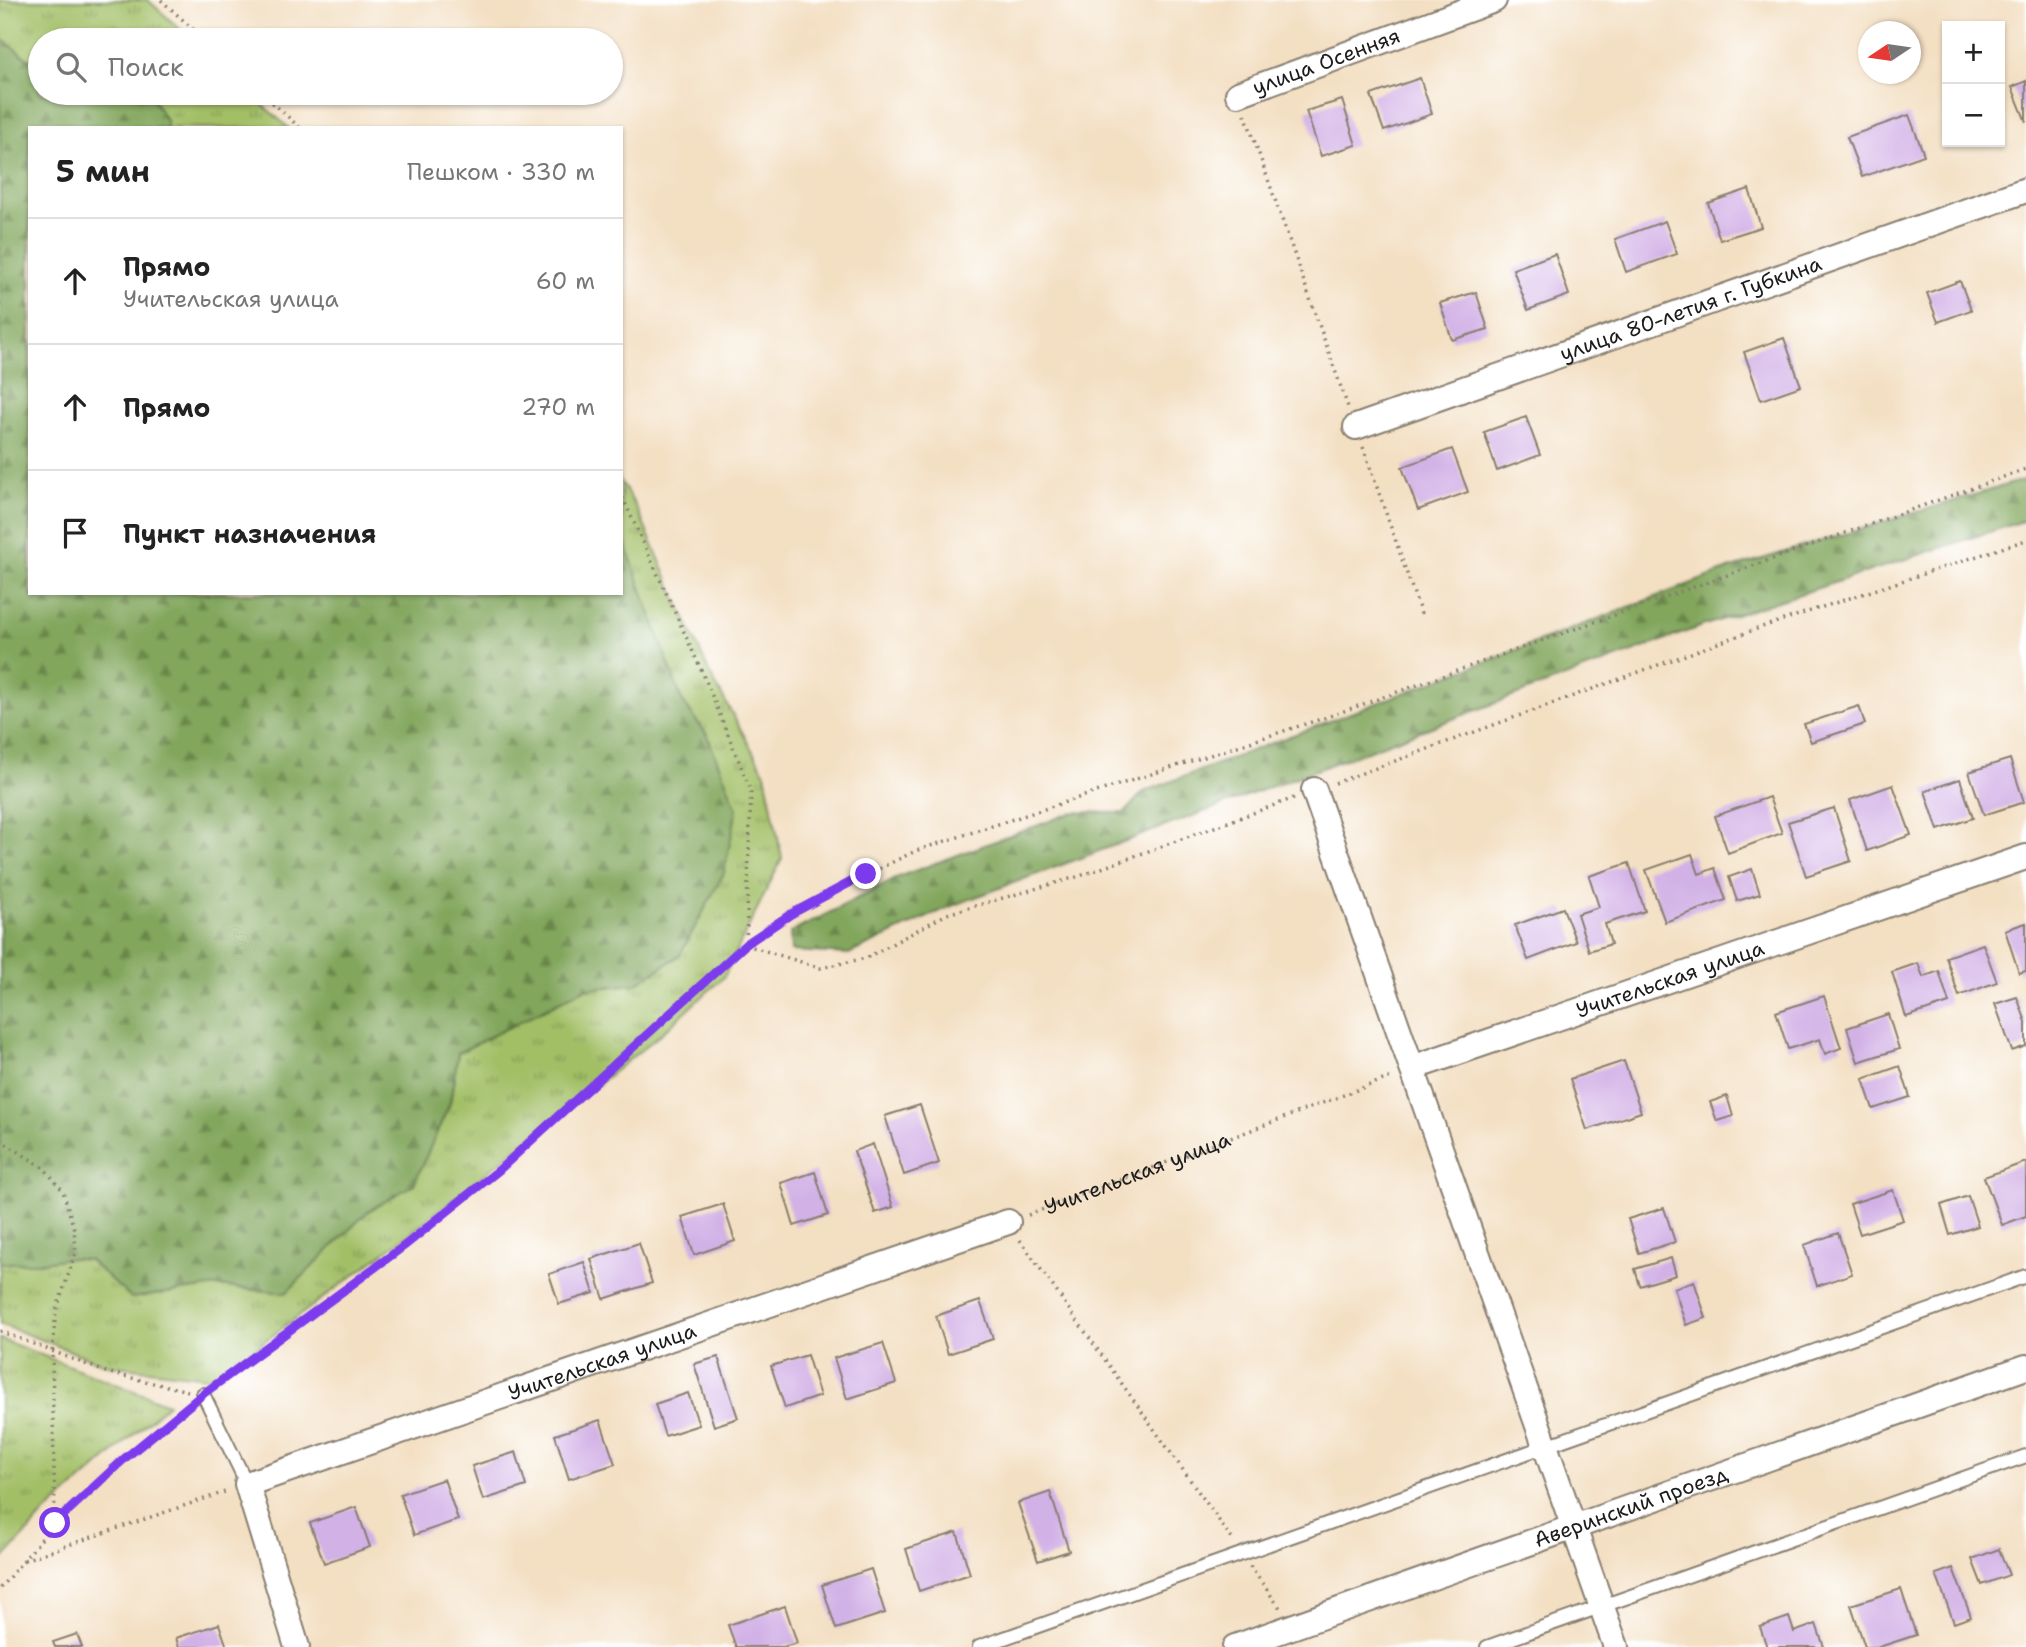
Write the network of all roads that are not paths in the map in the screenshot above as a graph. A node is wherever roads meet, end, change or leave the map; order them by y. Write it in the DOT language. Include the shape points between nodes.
graph roads {
  1 [pos="1494,0"];
  2 [pos="1238,94"];
  3 [pos="2026,190"];
  4 [pos="1356,427"];
  5 [pos="1314,790"];
  6 [pos="2026,857"];
  7 [pos="1412,1069"];
  8 [pos="1008,1222"];
  9 [pos="2026,1276"];
  10 [pos="2026,1367"];
  11 [pos="203,1394"];
  12 [pos="1546,1446"];
  13 [pos="2026,1456"];
  14 [pos="247,1484"];
  15 [pos="1574,1526"];
  16 [pos="1602,1606"];
  17 [pos="297,1647"];
  18 [pos="979,1647"];
  19 [pos="1235,1647"];
  20 [pos="1487,1647"];
  21 [pos="1616,1647"];
  1 -- 2 [label="street, улица Осенняя"];
  3 -- 4 [label="street, улица 80-летия г. Губкина"];
  5 -- 7 [label="street"];
  6 -- 7 [label="street, Учительская улица"];
  7 -- 12 [label="street"];
  8 -- 14 [label="street, Учительская улица"];
  9 -- 12 [label="lane"];
  10 -- 15 [label="street, Аверинский проезд"];
  11 -- 14 [label="lane"];
  12 -- 15 [label="street"];
  12 -- 18 [label="lane"];
  13 -- 16 [label="lane"];
  14 -- 17 [label="street"];
  15 -- 16 [label="street"];
  15 -- 19 [label="street, Аверинский проезд"];
  16 -- 20 [label="lane"];
  16 -- 21 [label="street"];
}
